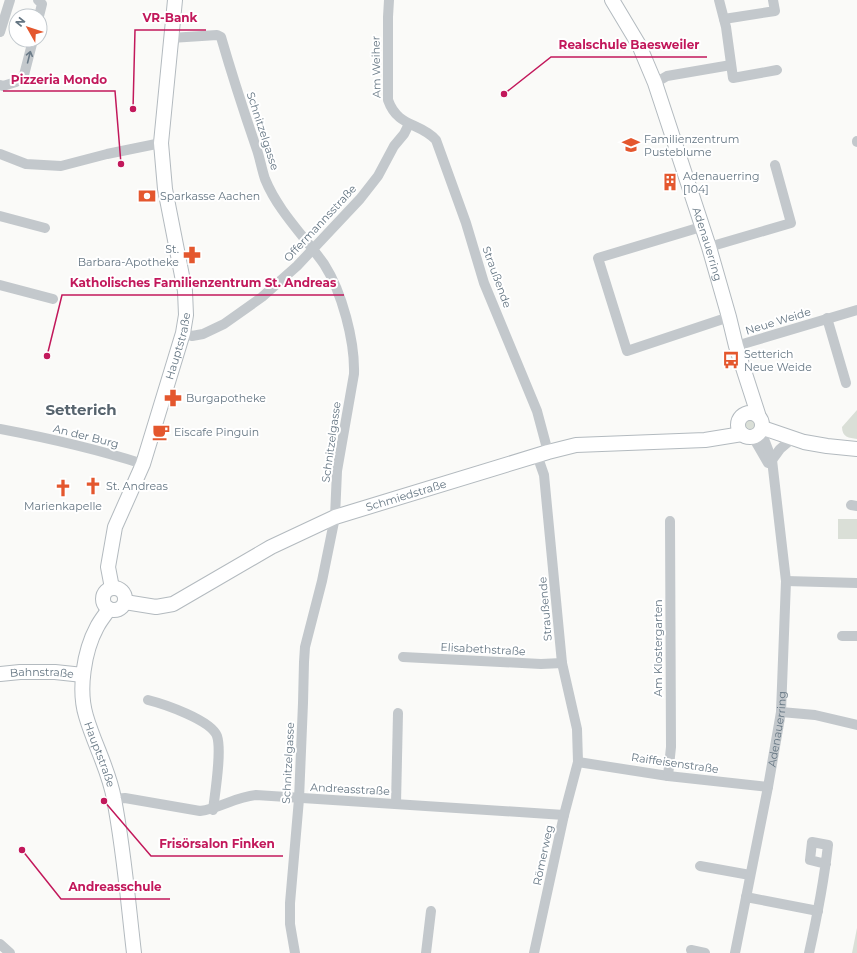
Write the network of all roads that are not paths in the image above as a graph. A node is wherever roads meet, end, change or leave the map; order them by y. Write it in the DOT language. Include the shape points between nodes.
graph roads {
  1 [pos="10,0"];
  2 [pos="175,0"];
  3 [pos="389,0"];
  4 [pos="612,0"];
  5 [pos="719,0"];
  6 [pos="773,0"];
  7 [pos="724,19"];
  8 [pos="0,32"];
  9 [pos="170,38"];
  10 [pos="31,48"];
  11 [pos="731,65"];
  12 [pos="777,70"];
  13 [pos="655,83"];
  14 [pos="0,86"];
  15 [pos="409,124"];
  16 [pos="161,142"];
  17 [pos="0,154"];
  18 [pos="775,165"];
  19 [pos="0,216"];
  20 [pos="702,227"];
  21 [pos="45,228"];
  22 [pos="709,247"];
  23 [pos="313,250"];
  24 [pos="0,285"];
  25 [pos="53,299"];
  26 [pos="857,310"];
  27 [pos="729,317"];
  28 [pos="827,318"];
  29 [pos="183,333"];
  30 [pos="736,346"];
  31 [pos="846,383"];
  32 [pos="754,413"];
  33 [pos="0,429"];
  34 [pos="751,431"];
  35 [pos="799,440"];
  36 [pos="857,449"];
  37 [pos="542,453"];
  38 [pos="772,460"];
  39 [pos="142,464"];
  40 [pos="773,472"];
  41 [pos="335,517"];
  42 [pos="670,520"];
  43 [pos="786,581"];
  44 [pos="857,583"];
  45 [pos="112,588"];
  46 [pos="125,602"];
  47 [pos="109,609"];
  48 [pos="842,636"];
  49 [pos="857,636"];
  50 [pos="403,657"];
  51 [pos="562,663"];
  52 [pos="0,674"];
  53 [pos="83,675"];
  54 [pos="148,700"];
  55 [pos="781,712"];
  56 [pos="398,713"];
  57 [pos="857,724"];
  58 [pos="578,762"];
  59 [pos="668,776"];
  60 [pos="768,787"];
  61 [pos="299,798"];
  62 [pos="114,799"];
  63 [pos="396,804"];
  64 [pos="213,810"];
  65 [pos="564,815"];
  66 [pos="826,864"];
  67 [pos="700,866"];
  68 [pos="750,875"];
  69 [pos="746,897"];
  70 [pos="431,911"];
  71 [pos="818,911"];
  72 [pos="0,944"];
  73 [pos="691,950"];
  74 [pos="10,953"];
  75 [pos="134,953"];
  76 [pos="295,953"];
  77 [pos="426,953"];
  78 [pos="534,953"];
  79 [pos="705,953"];
  80 [pos="735,953"];
  81 [pos="809,953"];
  1 -- 8 [label="street"];
  2 -- 9 [label="street, Hauptstraße"];
  3 -- 15 [label="street, Am Weiher" via="388,100 393,112"];
  4 -- 13 [label="street, Adenauerring" via="639,45"];
  5 -- 7 [label="street"];
  6 -- 7 [label="street" via="776,11"];
  7 -- 11 [label="street"];
  9 -- 16 [label="street, Hauptstraße"];
  9 -- 23 [label="street, Schnitzelgasse" via="217,35 221,37 265,179 277,202"];
  14 -- 10 [label="street, one-way" via="16,82 24,75"];
  11 -- 12 [label="street" via="733,78"];
  11 -- 13 [label="street" via="667,76"];
  13 -- 20 [label="street, Adenauerring"];
  15 -- 23 [label="street, Offermannsstraße" via="378,176"];
  15 -- 37 [label="street, Straußende" via="430,133 436,140 484,283 536,411"];
  16 -- 17 [label="street" via="61,166 26,164"];
  16 -- 29 [label="street, Hauptstraße" via="165,189 185,291 186,314"];
  18 -- 22 [label="street" via="791,223"];
  19 -- 21 [label="street"];
  20 -- 22 [label="street, Adenauerring"];
  20 -- 27 [label="street" via="598,258 627,351"];
  22 -- 27 [label="street, Adenauerring"];
  23 -- 29 [label="street, Offermannsstraße" via="262,297 224,324 203,334 192,336"];
  23 -- 41 [label="street, Schnitzelgasse" via="335,284 354,361 337,471"];
  24 -- 25 [label="street"];
  26 -- 28 [label="street, Neue Weide"];
  27 -- 30 [label="street, Adenauerring"];
  28 -- 30 [label="street, Neue Weide"];
  28 -- 31 [label="street, Neue Weide"];
  29 -- 39 [label="street, Hauptstraße"];
  30 -- 32 [label="street, Adenauerring"];
  32 -- 34 [label="street, Adenauerring" via="762,420"];
  32 -- 34 [label="street" via="743,415 738,421"];
  33 -- 39 [label="street, An der Burg"];
  34 -- 35 [label="street"];
  34 -- 37 [label="street, Schmiedstraße" via="705,440 576,445"];
  34 -- 38 [label="street, Adenauerring"];
  34 -- 40 [label="street, Adenauerring"];
  35 -- 36 [label="street"];
  35 -- 38 [label="street" via="780,449"];
  37 -- 41 [label="street, Schmiedstraße"];
  37 -- 51 [label="street, Straußende"];
  38 -- 40 [label="street, Adenauerring"];
  39 -- 45 [label="street, Hauptstraße" via="115,527 108,567"];
  40 -- 43 [label="street, Adenauerring"];
  41 -- 46 [label="street, Schmiedstraße" via="271,547 173,604 156,607"];
  41 -- 61 [label="street, Schnitzelgasse" via="305,647"];
  42 -- 59 [label="street, Am Klostergarten" via="671,747"];
  43 -- 44 [label="street"];
  43 -- 55 [label="street, Adenauerring"];
  45 -- 46 [label="street" via="122,592"];
  45 -- 47 [label="street" via="102,597 103,604"];
  46 -- 47 [label="street" via="120,609"];
  47 -- 53 [label="street, Hauptstraße" via="97,627"];
  48 -- 49 [label="street"];
  50 -- 51 [label="street, Elisabethstraße"];
  51 -- 58 [label="street, Straußende" via="577,729"];
  52 -- 53 [label="street, Bahnstraße" via="55,672"];
  53 -- 62 [label="street, Hauptstraße" via="85,715"];
  54 -- 64 [label="street" via="164,704 210,726 217,735 219,750"];
  55 -- 57 [label="street"];
  55 -- 60 [label="street, Adenauerring"];
  56 -- 63 [label="street"];
  58 -- 59 [label="street, Raiffeisenstraße"];
  58 -- 65 [label="street, Römerweg"];
  59 -- 60 [label="street, Raiffeisenstraße"];
  60 -- 68 [label="street, Adenauerring"];
  61 -- 63 [label="street, Andreasstraße"];
  61 -- 64 [label="street, Andreasstraße" via="248,796"];
  61 -- 76 [label="street, Schnitzelgasse" via="290,903 290,924"];
  62 -- 64 [label="street, Andreasstraße" via="132,799 200,811"];
  62 -- 75 [label="street, Hauptstraße"];
  63 -- 65 [label="street, Andreasstraße"];
  65 -- 78 [label="street, Römerweg"];
  66 -- 71 [label="street"];
  67 -- 68 [label="street"];
  68 -- 69 [label="street, Adenauerring"];
  69 -- 71 [label="street"];
  69 -- 80 [label="street, Adenauerring"];
  70 -- 77 [label="street"];
  71 -- 81 [label="street"];
  72 -- 74 [label="street"];
  73 -- 79 [label="street"];
}
